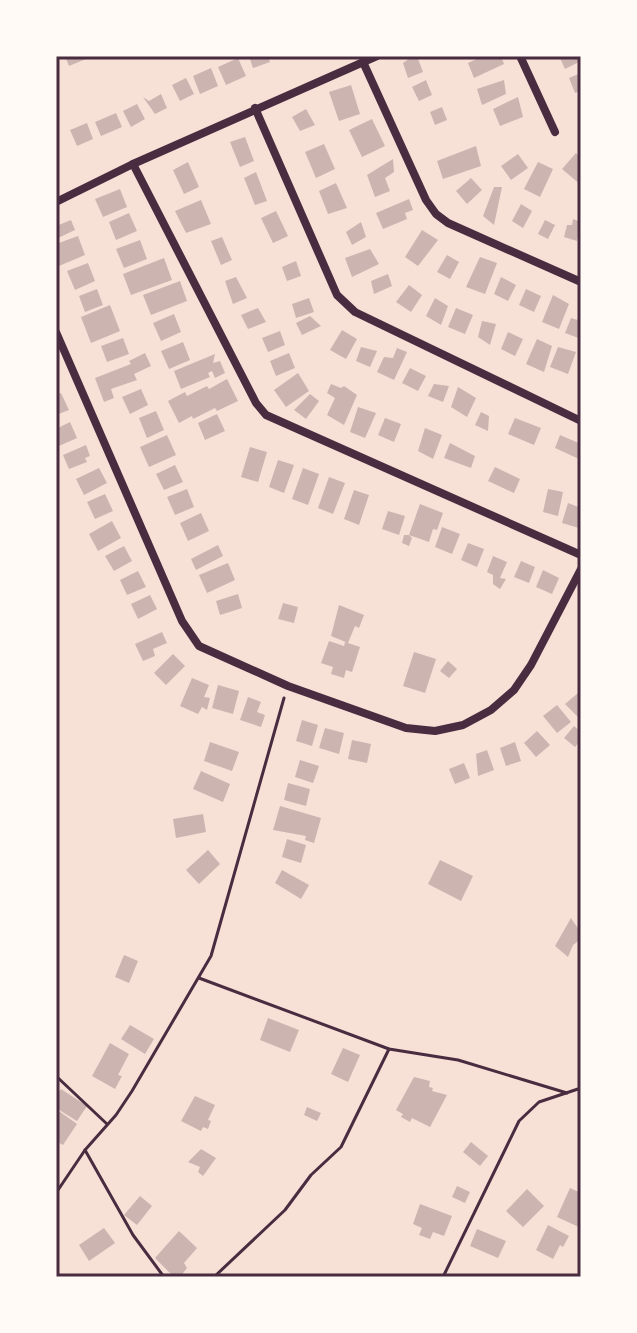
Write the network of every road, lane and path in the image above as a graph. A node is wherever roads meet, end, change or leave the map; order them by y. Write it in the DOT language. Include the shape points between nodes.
graph roads {
  1 [pos="377,56"];
  2 [pos="520,56"];
  3 [pos="363,62"];
  4 [pos="255,108"];
  5 [pos="555,132"];
  6 [pos="133,164"];
  7 [pos="56,202"];
  8 [pos="581,282"];
  9 [pos="56,332"];
  10 [pos="581,421"];
  11 [pos="581,555"];
  12 [pos="581,569"];
  13 [pos="288,686"];
  14 [pos="199,978"];
  15 [pos="389,1049"];
  16 [pos="56,1076"];
  17 [pos="581,1088"];
  18 [pos="567,1093"];
  19 [pos="107,1124"];
  20 [pos="85,1150"];
  21 [pos="56,1193"];
  22 [pos="164,1277"];
  23 [pos="214,1277"];
  24 [pos="443,1277"];
  1 -- 3 [label="street"];
  2 -- 5 [label="street"];
  3 -- 4 [label="street"];
  3 -- 8 [label="street" via="436,214"];
  4 -- 6 [label="street"];
  4 -- 10 [label="street" via="345,305"];
  6 -- 7 [label="street"];
  6 -- 11 [label="street" via="266,415"];
  9 -- 13 [label="street" via="189,635 199,646"];
  12 -- 13 [label="street" via="514,690 463,725 435,731 406,728"];
  13 -- 14 [label="path" via="223,920"];
  14 -- 15 [label="path"];
  14 -- 19 [label="path"];
  15 -- 18 [label="path" via="458,1060"];
  15 -- 23 [label="path" via="341,1147"];
  16 -- 19 [label="path"];
  17 -- 18 [label="path"];
  18 -- 24 [label="path" via="539,1102 519,1121"];
  19 -- 20 [label="path"];
  20 -- 21 [label="path"];
  20 -- 22 [label="path" via="133,1235"];
}
